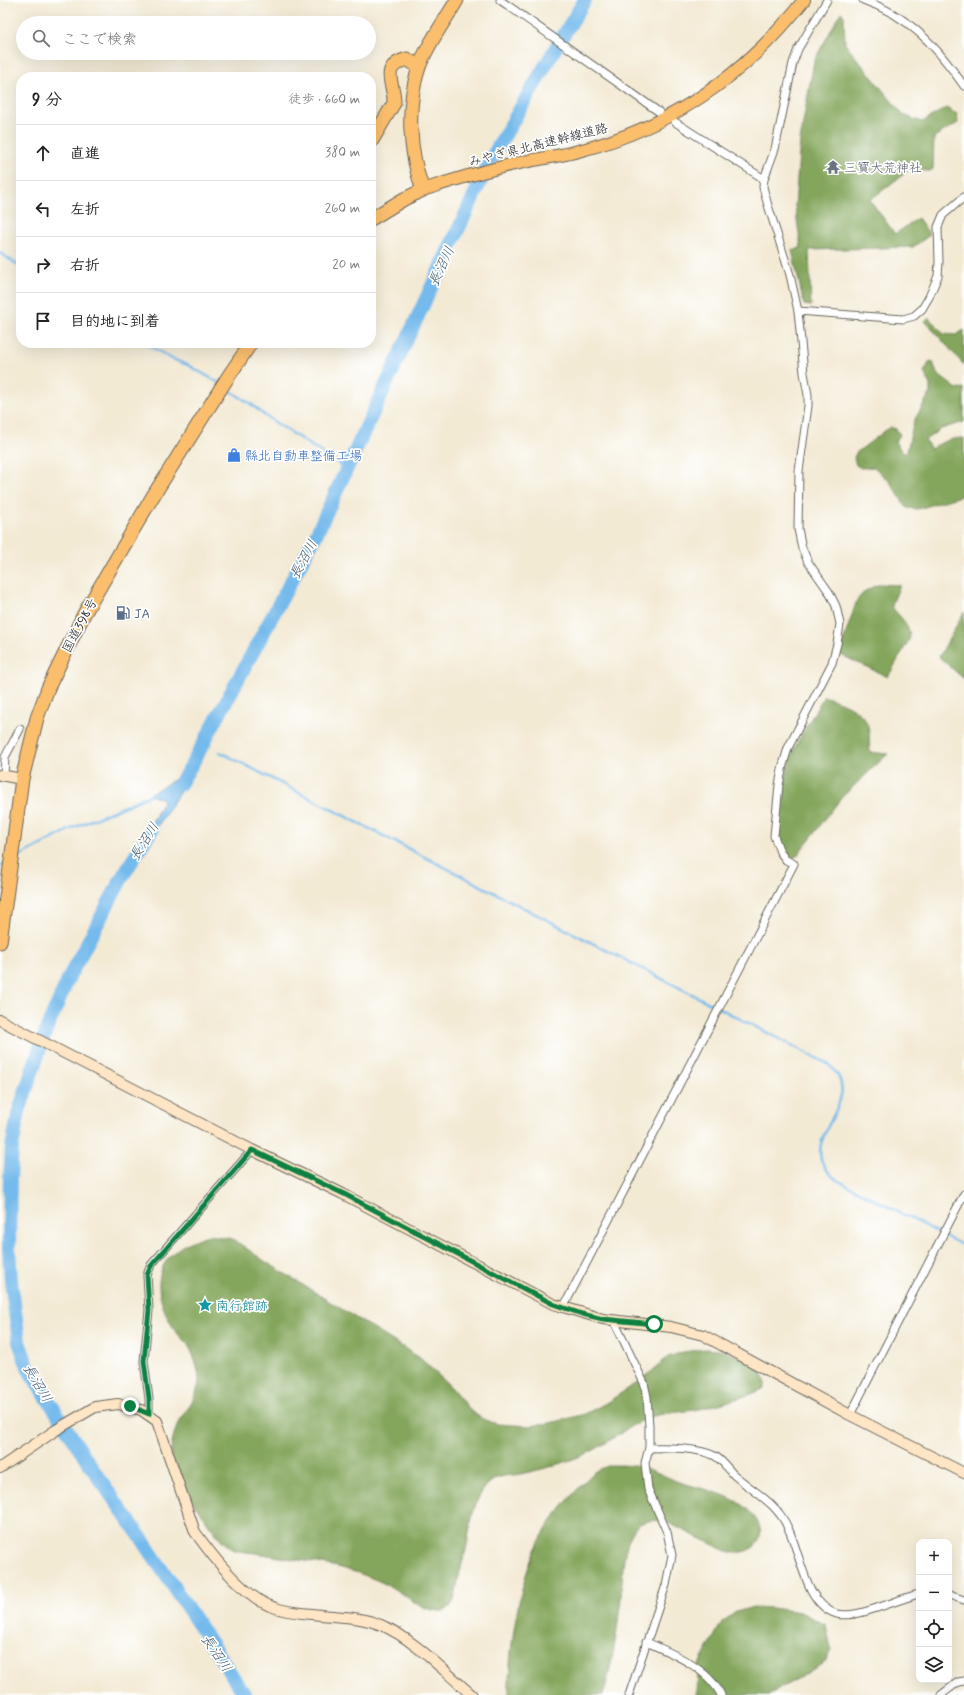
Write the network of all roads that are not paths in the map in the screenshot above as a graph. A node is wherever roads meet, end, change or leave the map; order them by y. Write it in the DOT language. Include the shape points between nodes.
graph roads {
  1 [pos="457,0"];
  2 [pos="500,0"];
  3 [pos="804,0"];
  4 [pos="827,0"];
  5 [pos="863,0"];
  6 [pos="419,67"];
  7 [pos="964,86"];
  8 [pos="659,112"];
  9 [pos="675,122"];
  10 [pos="376,134"];
  11 [pos="764,179"];
  12 [pos="423,190"];
  13 [pos="964,198"];
  14 [pos="376,216"];
  15 [pos="798,311"];
  16 [pos="248,348"];
  17 [pos="20,729"];
  18 [pos="2,775"];
  19 [pos="22,779"];
  20 [pos="0,942"];
  21 [pos="0,1020"];
  22 [pos="252,1150"];
  23 [pos="964,1194"];
  24 [pos="563,1308"];
  25 [pos="614,1321"];
  26 [pos="149,1414"];
  27 [pos="850,1415"];
  28 [pos="649,1448"];
  29 [pos="0,1468"];
  30 [pos="964,1473"];
  31 [pos="916,1595"];
  32 [pos="952,1596"];
  33 [pos="964,1600"];
  34 [pos="646,1642"];
  35 [pos="964,1680"];
  36 [pos="472,1695"];
  37 [pos="629,1695"];
  38 [pos="721,1695"];
  39 [pos="941,1695"];
  1 -- 6 [label="highway"];
  2 -- 8 [label="street"];
  3 -- 12 [label="main road, みやぎ県北高速幹線道路" via="786,23 740,68 685,107 651,124 617,139 582,150 455,179"];
  4 -- 11 [label="street" via="798,48 793,62 775,149"];
  5 -- 7 [label="street" via="898,16 924,36"];
  6 -- 10 [label="highway" via="407,59 398,62 391,69 389,76 395,95 394,103"];
  6 -- 12 [label="highway" via="412,104 412,140 416,170"];
  9 -- 11 [label="street"];
  11 -- 15 [label="street" via="763,187 790,275"];
  12 -- 14 [label="highway"];
  13 -- 15 [label="street" via="943,215 938,227 938,276 922,309 914,316 903,319"];
  15 -- 24 [label="street" via="808,406 799,471 798,529 808,562 833,599 840,624 832,663 788,748 778,785 774,836 780,852 786,860 794,864"];
  16 -- 19 [label="highway, 国道398号" via="153,496 71,639 37,718"];
  17 -- 18 [label="street" via="4,757"];
  18 -- 19 [label="street"];
  19 -- 20 [label="highway, 国道398号"];
  21 -- 22 [label="street"];
  22 -- 24 [label="street" via="344,1194"];
  22 -- 26 [label="street" via="151,1266 147,1275 149,1310 144,1361"];
  23 -- 27 [label="street"];
  24 -- 25 [label="street"];
  25 -- 27 [label="street" via="671,1327 703,1335"];
  25 -- 28 [label="street" via="644,1383 648,1407"];
  26 -- 29 [label="street" via="118,1404 95,1407"];
  26 -- 36 [label="street" via="157,1421 162,1431 195,1532 247,1592 260,1601 285,1611 360,1619 381,1625 400,1635"];
  27 -- 30 [label="street"];
  28 -- 31 [label="street" via="664,1447 715,1456 734,1475 764,1497 788,1528 814,1597 824,1608 838,1614 853,1614"];
  28 -- 34 [label="street" via="646,1462 648,1489 667,1532 672,1555 666,1585"];
  32 -- 33 [label="street"];
  34 -- 37 [label="street"];
  34 -- 38 [label="street" via="673,1654 706,1675"];
  35 -- 39 [label="street"];
}
